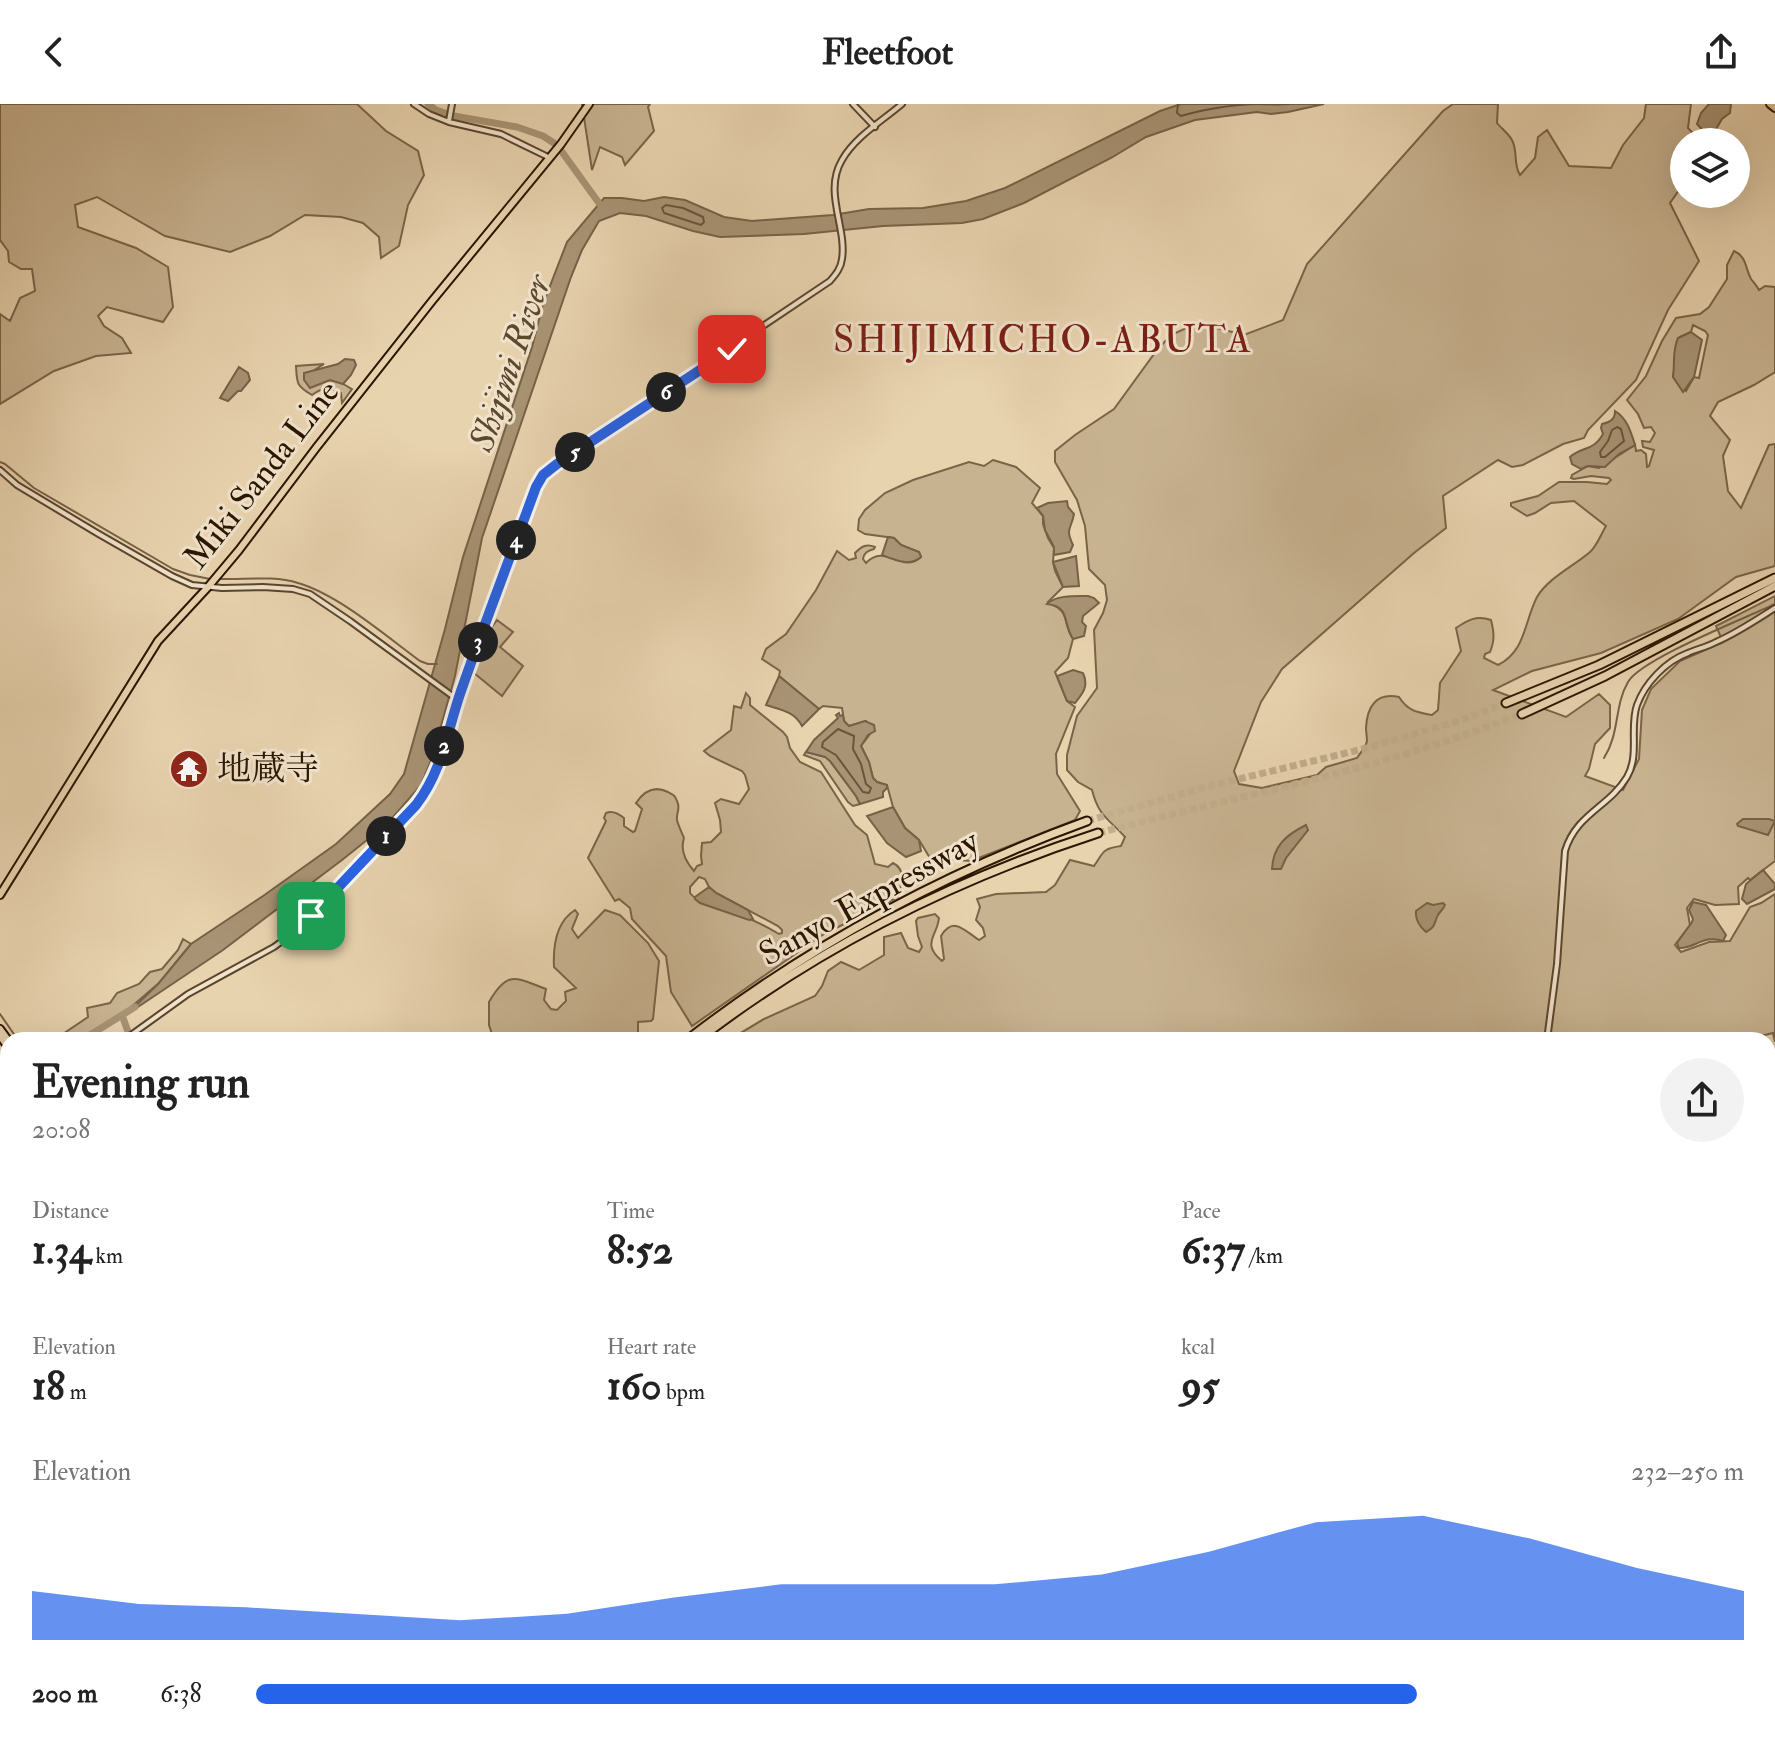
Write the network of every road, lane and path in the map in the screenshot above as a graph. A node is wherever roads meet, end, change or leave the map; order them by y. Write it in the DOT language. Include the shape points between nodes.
graph roads {
  1 [pos="414,104"];
  2 [pos="452,104"];
  3 [pos="589,104"];
  4 [pos="853,104"];
  5 [pos="902,104"];
  6 [pos="1770,104"];
  7 [pos="1775,108"];
  8 [pos="450,118"];
  9 [pos="875,127"];
  10 [pos="551,156"];
  11 [pos="0,470"];
  12 [pos="1775,578"];
  13 [pos="1775,586"];
  14 [pos="208,587"];
  15 [pos="1775,608"];
  16 [pos="458,700"];
  17 [pos="1506,703"];
  18 [pos="1522,714"];
  19 [pos="1087,821"];
  20 [pos="1098,833"];
  21 [pos="0,895"];
  22 [pos="135,1032"];
  23 [pos="698,1032"];
  24 [pos="709,1032"];
  25 [pos="1548,1032"];
  1 -- 8 [label="street"];
  2 -- 8 [label="street"];
  3 -- 10 [label="main road, Miki Sanda Line"];
  4 -- 9 [label="street"];
  5 -- 9 [label="street"];
  6 -- 7 [label="main road"];
  8 -- 10 [label="street"];
  9 -- 16 [label="street" via="851,147 839,167 835,182 842,258 830,281 543,475"];
  10 -- 14 [label="main road, Miki Sanda Line"];
  11 -- 14 [label="street" via="172,576"];
  12 -- 17 [label="highway" via="1599,665"];
  13 -- 18 [label="highway"];
  14 -- 16 [label="street" via="310,594"];
  14 -- 21 [label="main road, Miki Sanda Line" via="158,641"];
  15 -- 25 [label="street" via="1684,654 1655,677 1641,697 1630,771 1572,832 1565,851"];
  16 -- 22 [label="street" via="428,789 311,916 274,947 188,994"];
  19 -- 23 [label="highway, Sanyo Expressway" via="977,865 872,917"];
  20 -- 24 [label="highway, Sanyo Expressway" via="1025,858 895,915 779,982"];
}
